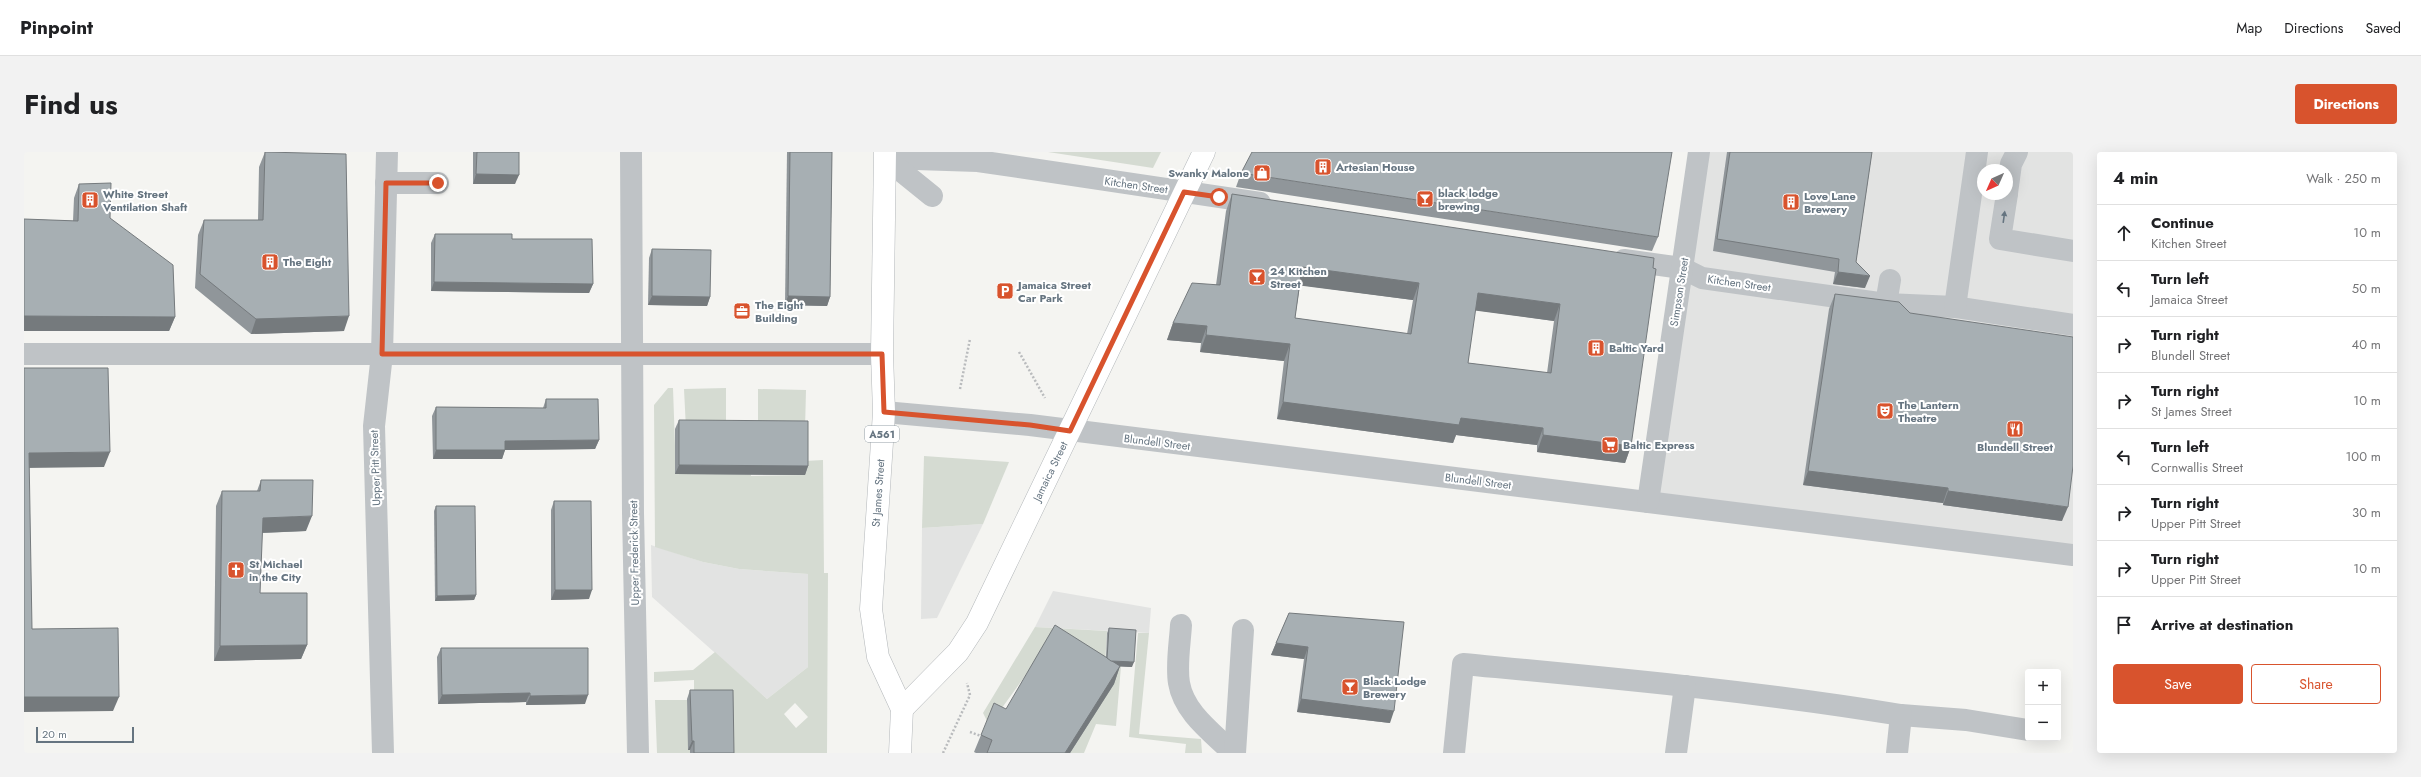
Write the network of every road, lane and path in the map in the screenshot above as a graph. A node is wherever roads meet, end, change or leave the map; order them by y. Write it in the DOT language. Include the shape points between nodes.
graph roads {
  1 [pos="387,152"];
  2 [pos="631,152"];
  3 [pos="1204,152"];
  4 [pos="1699,152"];
  5 [pos="1977,152"];
  6 [pos="2017,152"];
  7 [pos="885,155"];
  8 [pos="2011,164"];
  9 [pos="386,183"];
  10 [pos="438,183"];
  11 [pos="1184,192"];
  12 [pos="932,196"];
  13 [pos="2006,200"];
  14 [pos="1281,206"];
  15 [pos="2073,251"];
  16 [pos="1601,256"];
  17 [pos="1682,268"];
  18 [pos="1890,280"];
  19 [pos="1886,304"];
  20 [pos="1955,308"];
  21 [pos="2073,325"];
  22 [pos="970,339"];
  23 [pos="633,352"];
  24 [pos="1019,352"];
  25 [pos="24,354"];
  26 [pos="382,354"];
  27 [pos="882,354"];
  28 [pos="960,389"];
  29 [pos="1045,399"];
  30 [pos="884,412"];
  31 [pos="1070,431"];
  32 [pos="1648,502"];
  33 [pos="2073,555"];
  34 [pos="1181,625"];
  35 [pos="1243,630"];
  36 [pos="958,652"];
  37 [pos="1685,686"];
  38 [pos="902,709"];
  39 [pos="1901,715"];
  40 [pos="2025,730"];
  41 [pos="970,732"];
  42 [pos="981,736"];
  43 [pos="383,753"];
  44 [pos="638,753"];
  45 [pos="900,753"];
  46 [pos="943,753"];
  47 [pos="1234,753"];
  48 [pos="1454,753"];
  49 [pos="1676,753"];
  50 [pos="1897,753"];
  1 -- 9 [label="street, Upper Pitt Street"];
  2 -- 23 [label="street, Upper Frederick Street"];
  3 -- 11 [label="main road, Jamaica Street"];
  4 -- 17 [label="street, Simpson Street"];
  5 -- 20 [label="street"];
  6 -- 8 [label="street"];
  7 -- 11 [label="street, Kitchen Street" via="978,161"];
  7 -- 12 [label="street"];
  7 -- 27 [label="main road, St James Street / A561"];
  9 -- 10 [label="street"];
  9 -- 26 [label="street, Upper Pitt Street"];
  11 -- 14 [label="street, Kitchen Street"];
  11 -- 31 [label="main road, Jamaica Street"];
  15 -- 13 [label="street, one-way" via="2000,239"];
  16 -- 17 [label="street, Kitchen Street"];
  17 -- 19 [label="street, Kitchen Street" via="1702,278"];
  17 -- 32 [label="street, Simpson Street"];
  18 -- 19 [label="street"];
  19 -- 20 [label="street, Kitchen Street"];
  20 -- 21 [label="street, Kitchen Street"];
  22 -- 28 [label="path"];
  23 -- 26 [label="street"];
  23 -- 27 [label="street"];
  23 -- 44 [label="street, Upper Frederick Street"];
  24 -- 29 [label="path"];
  25 -- 26 [label="street"];
  26 -- 43 [label="street, Upper Pitt Street" via="374,426"];
  27 -- 30 [label="main road, St James Street / A561"];
  30 -- 31 [label="street, Blundell Street"];
  30 -- 38 [label="main road, St James Street / A561" via="871,609 878,657"];
  31 -- 32 [label="street, Blundell Street"];
  31 -- 36 [label="main road, Jamaica Street" via="977,622"];
  32 -- 33 [label="street, Blundell Street"];
  34 -- 47 [label="street" via="1179,682 1183,698 1192,713"];
  35 -- 47 [label="street"];
  36 -- 38 [label="main road, Jamaica Street"];
  36 -- 46 [label="path" via="970,694"];
  37 -- 39 [label="street" via="1836,704"];
  37 -- 48 [label="street" via="1463,664"];
  37 -- 49 [label="street"];
  38 -- 45 [label="main road"];
  39 -- 40 [label="street" via="1966,720"];
  39 -- 50 [label="street"];
  41 -- 42 [label="path"];
}
